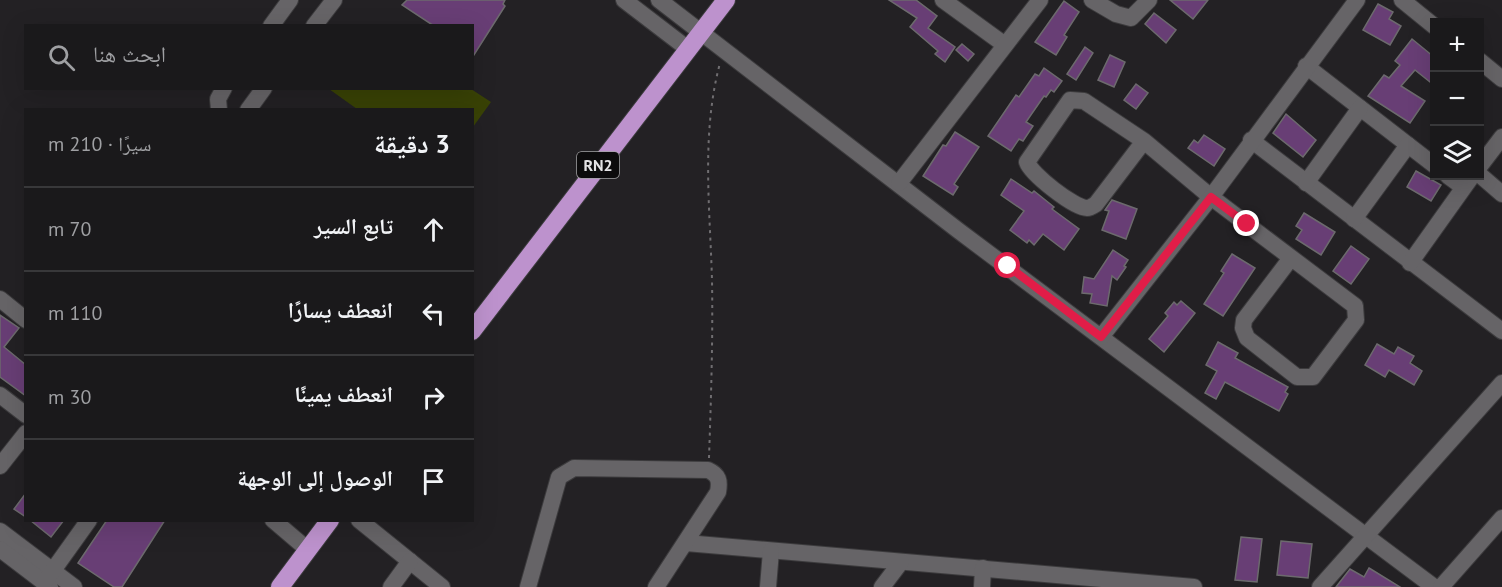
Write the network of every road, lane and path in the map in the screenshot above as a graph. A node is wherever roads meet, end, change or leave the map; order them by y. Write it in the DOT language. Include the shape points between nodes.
graph roads {
  1 [pos="290,0"];
  2 [pos="334,0"];
  3 [pos="624,0"];
  4 [pos="660,0"];
  5 [pos="726,0"];
  6 [pos="1040,0"];
  7 [pos="1092,0"];
  8 [pos="1149,0"];
  9 [pos="1357,0"];
  10 [pos="1401,0"];
  11 [pos="952,3"];
  12 [pos="1430,23"];
  13 [pos="272,24"];
  14 [pos="316,24"];
  15 [pos="702,32"];
  16 [pos="1005,45"];
  17 [pos="688,49"];
  18 [pos="724,50"];
  19 [pos="1484,65"];
  20 [pos="1306,66"];
  21 [pos="1502,79"];
  22 [pos="223,90"];
  23 [pos="263,90"];
  24 [pos="219,108"];
  25 [pos="249,108"];
  26 [pos="1360,108"];
  27 [pos="1502,137"];
  28 [pos="1251,140"];
  29 [pos="1144,141"];
  30 [pos="1408,145"];
  31 [pos="1484,160"];
  32 [pos="1430,162"];
  33 [pos="1484,179"];
  34 [pos="1468,181"];
  35 [pos="899,183"];
  36 [pos="1306,183"];
  37 [pos="1502,194"];
  38 [pos="1211,197"];
  39 [pos="1353,219"];
  40 [pos="1291,258"];
  41 [pos="1410,263"];
  42 [pos="0,299"];
  43 [pos="24,318"];
  44 [pos="474,328"];
  45 [pos="1502,332"];
  46 [pos="1101,337"];
  47 [pos="1502,384"];
  48 [pos="0,395"];
  49 [pos="24,413"];
  50 [pos="24,436"];
  51 [pos="0,466"];
  52 [pos="708,470"];
  53 [pos="1502,518"];
  54 [pos="88,522"];
  55 [pos="275,522"];
  56 [pos="328,522"];
  57 [pos="361,522"];
  58 [pos="0,531"];
  59 [pos="1365,537"];
  60 [pos="686,543"];
  61 [pos="0,549"];
  62 [pos="308,549"];
  63 [pos="771,551"];
  64 [pos="410,561"];
  65 [pos="901,562"];
  66 [pos="19,564"];
  67 [pos="983,568"];
  68 [pos="0,569"];
  69 [pos="49,580"];
  70 [pos="1117,584"];
  71 [pos="69,586"];
  72 [pos="662,586"];
  73 [pos="280,587"];
  74 [pos="391,587"];
  75 [pos="442,587"];
  76 [pos="528,587"];
  77 [pos="768,587"];
  78 [pos="882,587"];
  79 [pos="982,587"];
  80 [pos="1194,587"];
  81 [pos="1320,587"];
  82 [pos="1434,587"];
  83 [pos="1442,587"];
  1 -- 13 [label="street"];
  2 -- 14 [label="street"];
  3 -- 17 [label="street"];
  4 -- 15 [label="street"];
  5 -- 15 [label="highway, RN2"];
  6 -- 16 [label="street"];
  7 -- 8 [label="street" via="1131,18"];
  9 -- 20 [label="street"];
  10 -- 12 [label="street"];
  11 -- 16 [label="street"];
  15 -- 17 [label="highway, RN2"];
  15 -- 18 [label="street"];
  16 -- 35 [label="street"];
  17 -- 44 [label="highway, RN2"];
  18 -- 35 [label="street"];
  18 -- 52 [label="path" via="716,78 708,155 712,332"];
  19 -- 21 [label="street"];
  20 -- 26 [label="street"];
  20 -- 28 [label="street"];
  22 -- 24 [label="street"];
  23 -- 25 [label="street"];
  26 -- 30 [label="street"];
  26 -- 36 [label="street"];
  27 -- 31 [label="street"];
  28 -- 36 [label="street"];
  28 -- 38 [label="street"];
  29 -- 29 [label="street" via="1090,208 1081,207 1054,190 1027,162 1066,105 1076,99"];
  29 -- 38 [label="street"];
  30 -- 32 [label="street"];
  30 -- 39 [label="street"];
  33 -- 37 [label="street"];
  34 -- 41 [label="street"];
  35 -- 46 [label="street"];
  36 -- 39 [label="street"];
  38 -- 40 [label="street"];
  38 -- 46 [label="street"];
  39 -- 41 [label="street"];
  40 -- 40 [label="street" via="1357,310 1356,320 1313,377 1304,379 1296,377 1247,338 1243,328 1244,320"];
  41 -- 45 [label="street"];
  42 -- 43 [label="street"];
  46 -- 59 [label="street"];
  47 -- 59 [label="street"];
  48 -- 49 [label="street"];
  50 -- 51 [label="street"];
  52 -- 60 [label="street" via="720,482 718,492"];
  52 -- 76 [label="street" via="568,471 559,477"];
  53 -- 83 [label="street"];
  54 -- 69 [label="street"];
  55 -- 62 [label="street"];
  56 -- 62 [label="highway"];
  57 -- 64 [label="street"];
  58 -- 69 [label="street"];
  59 -- 81 [label="street"];
  59 -- 82 [label="street"];
  60 -- 63 [label="street"];
  60 -- 72 [label="street"];
  61 -- 66 [label="street"];
  62 -- 73 [label="highway"];
  63 -- 65 [label="street"];
  63 -- 77 [label="street"];
  64 -- 74 [label="street"];
  64 -- 75 [label="street"];
  65 -- 67 [label="street"];
  65 -- 78 [label="street"];
  66 -- 68 [label="street"];
  66 -- 69 [label="street"];
  67 -- 70 [label="street"];
  67 -- 79 [label="street"];
  69 -- 71 [label="street"];
  70 -- 80 [label="street"];
}
